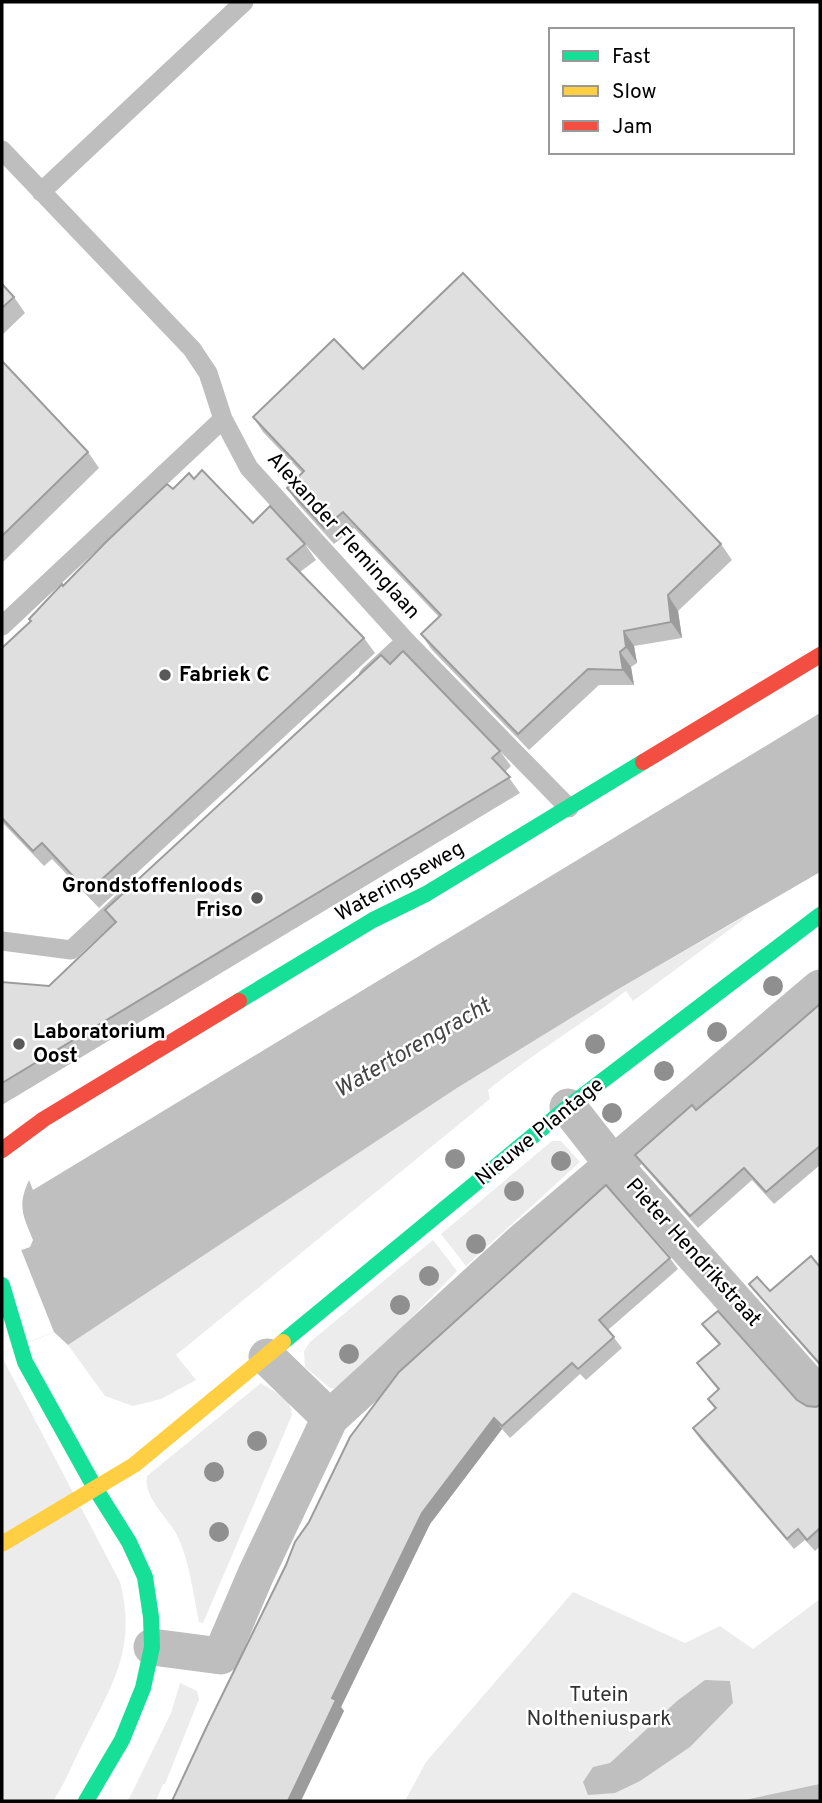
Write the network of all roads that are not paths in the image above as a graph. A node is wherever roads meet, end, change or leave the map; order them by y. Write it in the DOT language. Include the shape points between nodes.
graph roads {
  1 [pos="244,2"];
  2 [pos="2,150"];
  3 [pos="41,192"];
  4 [pos="223,419"];
  5 [pos="2,626"];
  6 [pos="406,641"];
  7 [pos="820,655"];
  8 [pos="355,688"];
  9 [pos="569,808"];
  10 [pos="142,884"];
  11 [pos="820,915"];
  12 [pos="2,942"];
  13 [pos="820,988"];
  14 [pos="568,1107"];
  15 [pos="2,1150"];
  16 [pos="612,1163"];
  17 [pos="2,1285"];
  18 [pos="267,1357"];
  19 [pos="820,1397"];
  20 [pos="330,1418"];
  21 [pos="95,1488"];
  22 [pos="2,1544"];
  23 [pos="152,1647"];
  24 [pos="86,1801"];
  1 -- 3 [label="lane"];
  2 -- 3 [label="lane, Alexander Fleminglaan"];
  3 -- 4 [label="lane, Alexander Fleminglaan" via="192,349 208,373"];
  4 -- 5 [label="lane"];
  4 -- 6 [label="lane, Alexander Fleminglaan" via="249,468"];
  6 -- 8 [label="lane"];
  6 -- 9 [label="lane, Alexander Fleminglaan"];
  7 -- 9 [label="street, Wateringseweg"];
  9 -- 15 [label="street, Wateringseweg" via="426,894 373,920 44,1119"];
  10 -- 12 [label="lane" via="71,950"];
  11 -- 14 [label="street, Nieuwe Plantage"];
  13 -- 16 [label="street"];
  14 -- 16 [label="street, Pieter Hendrikstraat"];
  14 -- 18 [label="street, Nieuwe Plantage"];
  16 -- 19 [label="street, Pieter Hendrikstraat"];
  16 -- 20 [label="street"];
  17 -- 21 [label="street" via="25,1362"];
  18 -- 20 [label="street"];
  18 -- 21 [label="street, Nieuwe Plantage" via="134,1465"];
  20 -- 23 [label="street" via="221,1656"];
  21 -- 22 [label="street, Nieuwe Plantage"];
  21 -- 23 [label="street" via="145,1577"];
  23 -- 24 [label="street" via="133,1715"];
}
